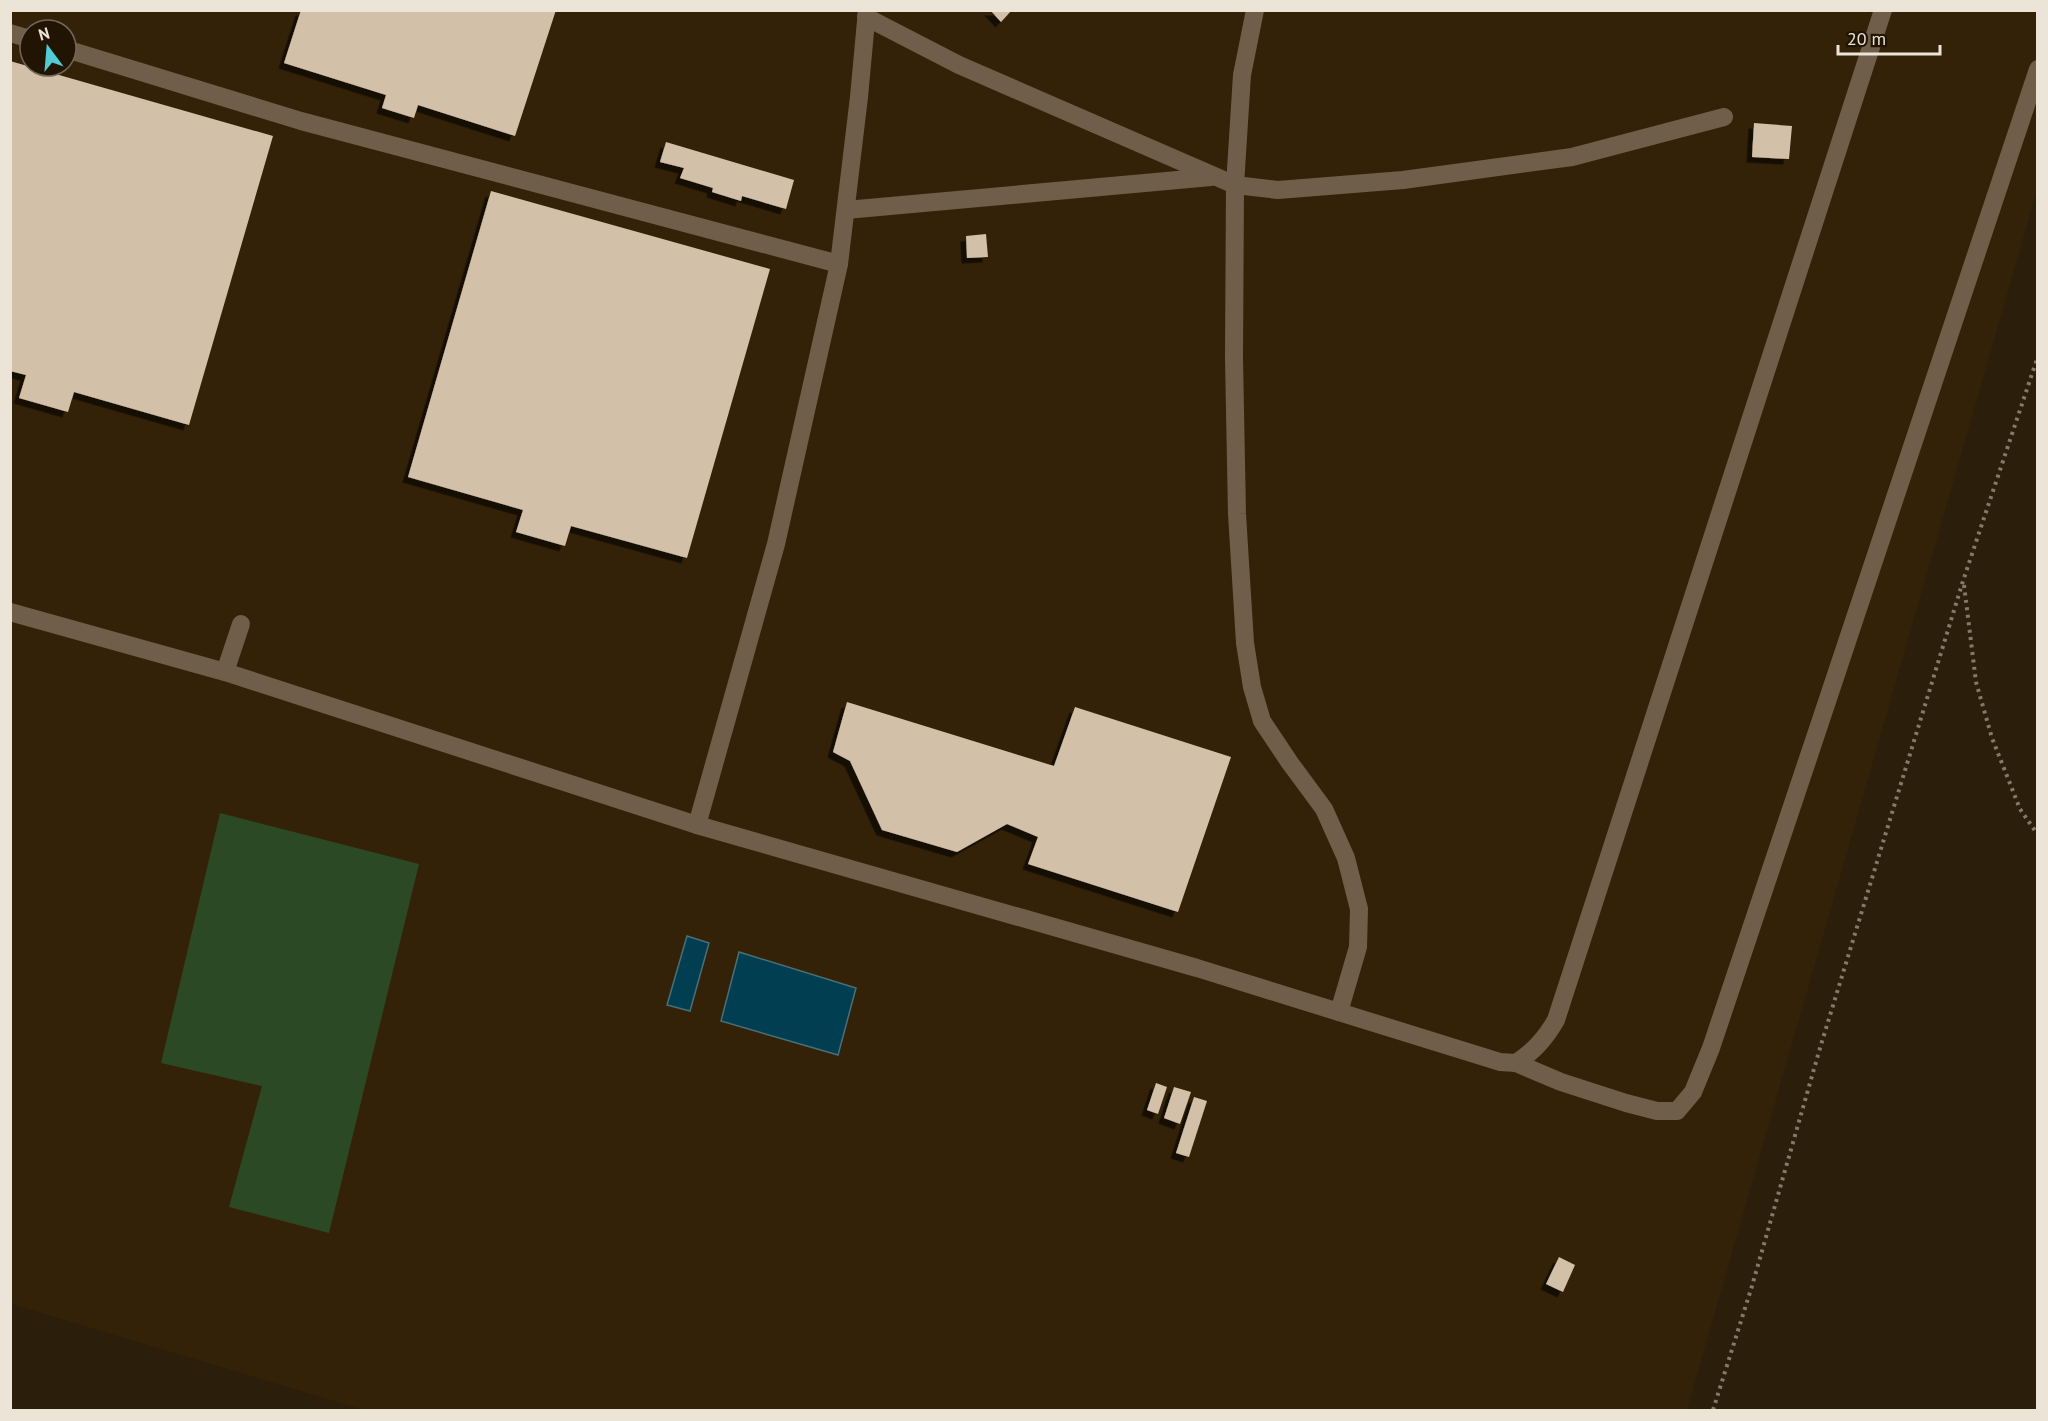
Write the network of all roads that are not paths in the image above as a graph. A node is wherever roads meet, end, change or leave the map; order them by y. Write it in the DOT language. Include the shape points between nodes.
graph roads {
  1 [pos="1255,10"];
  2 [pos="1883,10"];
  3 [pos="866,14"];
  4 [pos="78,54"];
  5 [pos="2037,69"];
  6 [pos="1724,117"];
  7 [pos="1214,176"];
  8 [pos="1235,185"];
  9 [pos="846,210"];
  10 [pos="839,264"];
  11 [pos="10,612"];
  12 [pos="241,624"];
  13 [pos="225,672"];
  14 [pos="697,825"];
  15 [pos="1339,1012"];
  16 [pos="1516,1063"];
  1 -- 8 [label="lane" via="1242,75"];
  2 -- 16 [label="lane" via="1556,1020 1534,1051"];
  3 -- 7 [label="lane" via="959,65"];
  3 -- 9 [label="lane"];
  4 -- 10 [label="lane" via="301,121"];
  5 -- 16 [label="lane" via="1847,648 1694,1092 1677,1111 1657,1111 1561,1082"];
  6 -- 8 [label="lane" via="1572,157 1403,180 1278,190"];
  7 -- 8 [label="lane"];
  7 -- 9 [label="lane"];
  8 -- 15 [label="lane" via="1237,503 1245,643 1262,721 1324,810 1349,868 1359,909 1358,947"];
  9 -- 10 [label="lane"];
  10 -- 14 [label="lane" via="776,544"];
  11 -- 13 [label="lane"];
  12 -- 13 [label="lane"];
  13 -- 14 [label="lane"];
  14 -- 15 [label="lane"];
  15 -- 16 [label="lane" via="1500,1062"];
}
